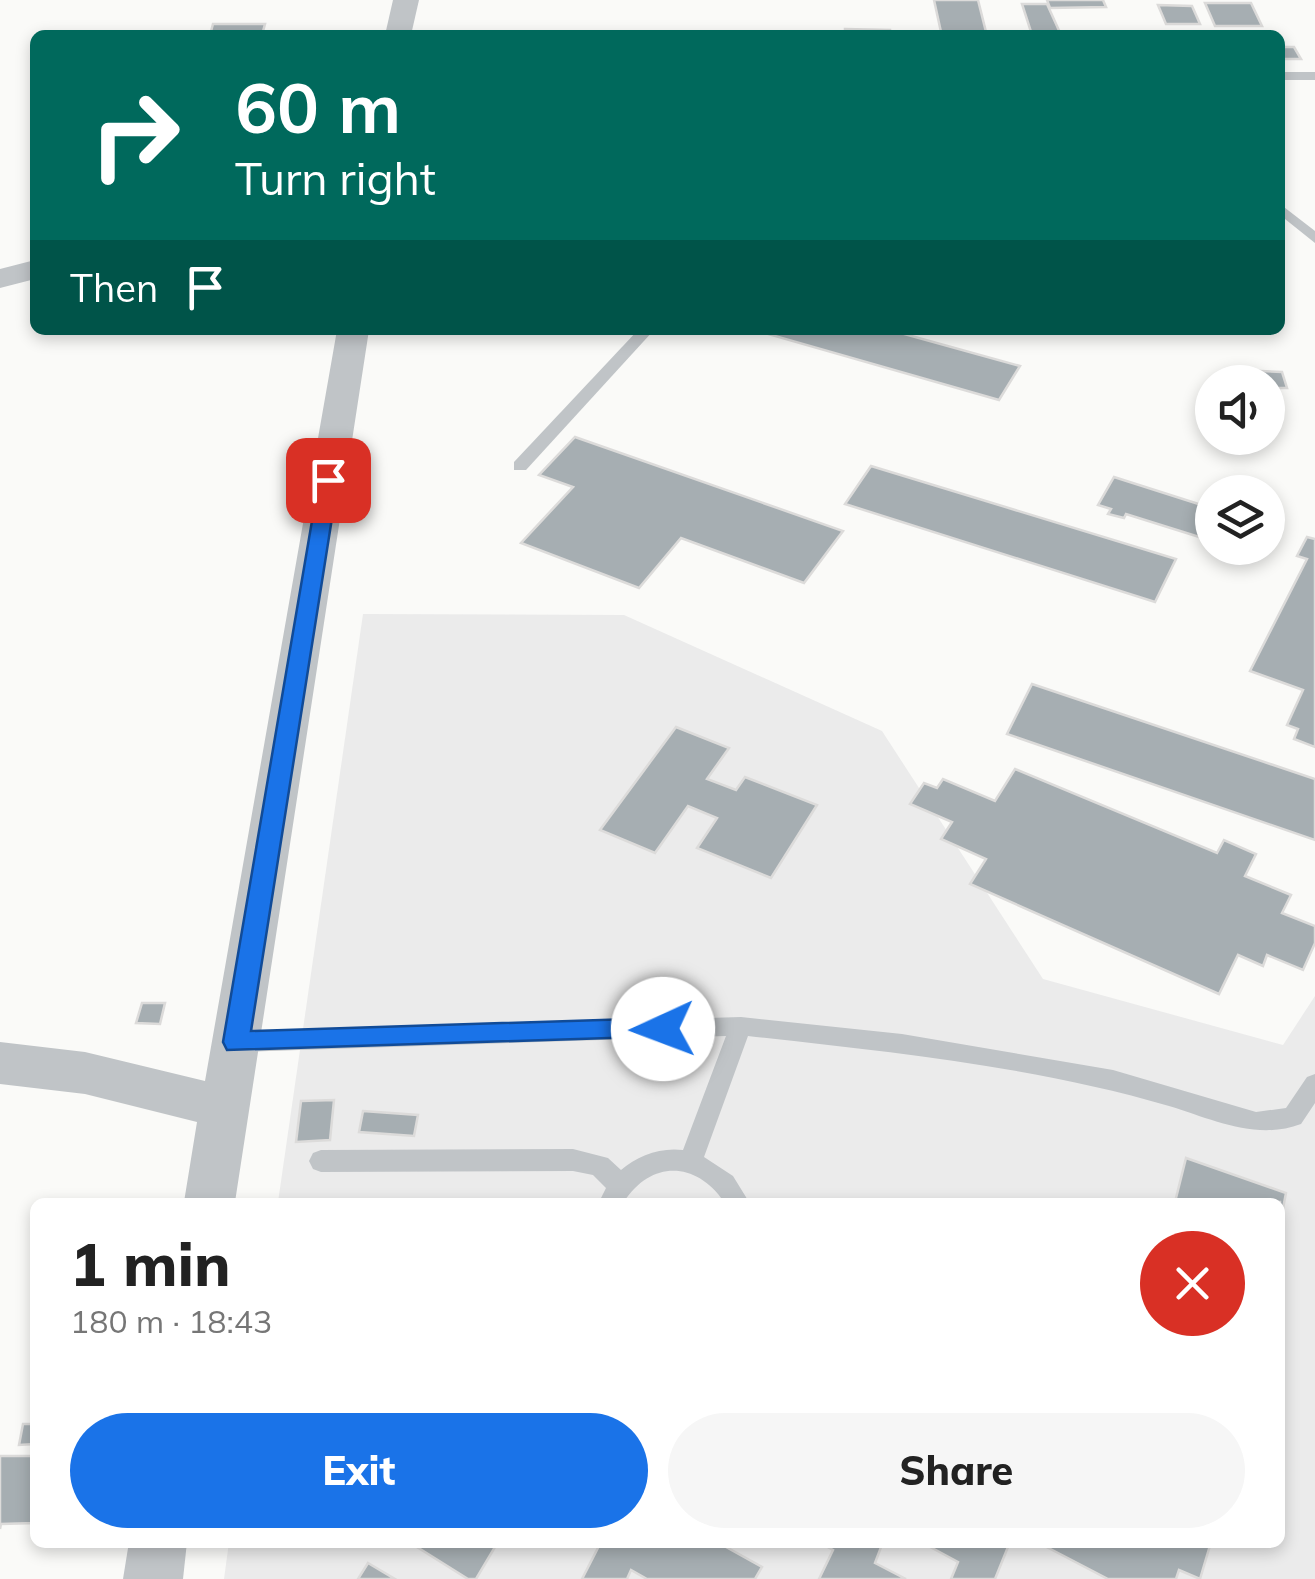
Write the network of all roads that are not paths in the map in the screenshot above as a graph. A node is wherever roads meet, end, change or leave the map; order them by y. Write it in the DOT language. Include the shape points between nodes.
graph roads {
  1 [pos="406,0"];
  2 [pos="399,30"];
  3 [pos="1285,76"];
  4 [pos="1315,76"];
  5 [pos="1285,212"];
  6 [pos="1315,239"];
  7 [pos="30,270"];
  8 [pos="0,279"];
  9 [pos="352,335"];
  10 [pos="641,335"];
  11 [pos="520,466"];
  12 [pos="741,1026"];
  13 [pos="236,1042"];
  14 [pos="0,1063"];
  15 [pos="1315,1084"];
  16 [pos="224,1107"];
  17 [pos="321,1160"];
  18 [pos="691,1160"];
  19 [pos="615,1194"];
  20 [pos="210,1198"];
  21 [pos="735,1198"];
  22 [pos="157,1548"];
  23 [pos="153,1579"];
  1 -- 2 [label="street"];
  3 -- 4 [label="lane"];
  5 -- 6 [label="lane"];
  7 -- 8 [label="street"];
  9 -- 13 [label="street"];
  10 -- 11 [label="lane"];
  12 -- 13 [label="lane"];
  12 -- 15 [label="lane" via="902,1044 1113,1080 1256,1122 1293,1116"];
  12 -- 18 [label="lane"];
  13 -- 16 [label="street"];
  14 -- 16 [label="street" via="86,1073"];
  16 -- 20 [label="street"];
  17 -- 19 [label="lane" via="573,1160 600,1166"];
  18 -- 19 [label="lane" via="647,1163"];
  18 -- 21 [label="lane" via="711,1169"];
  22 -- 23 [label="street"];
}
